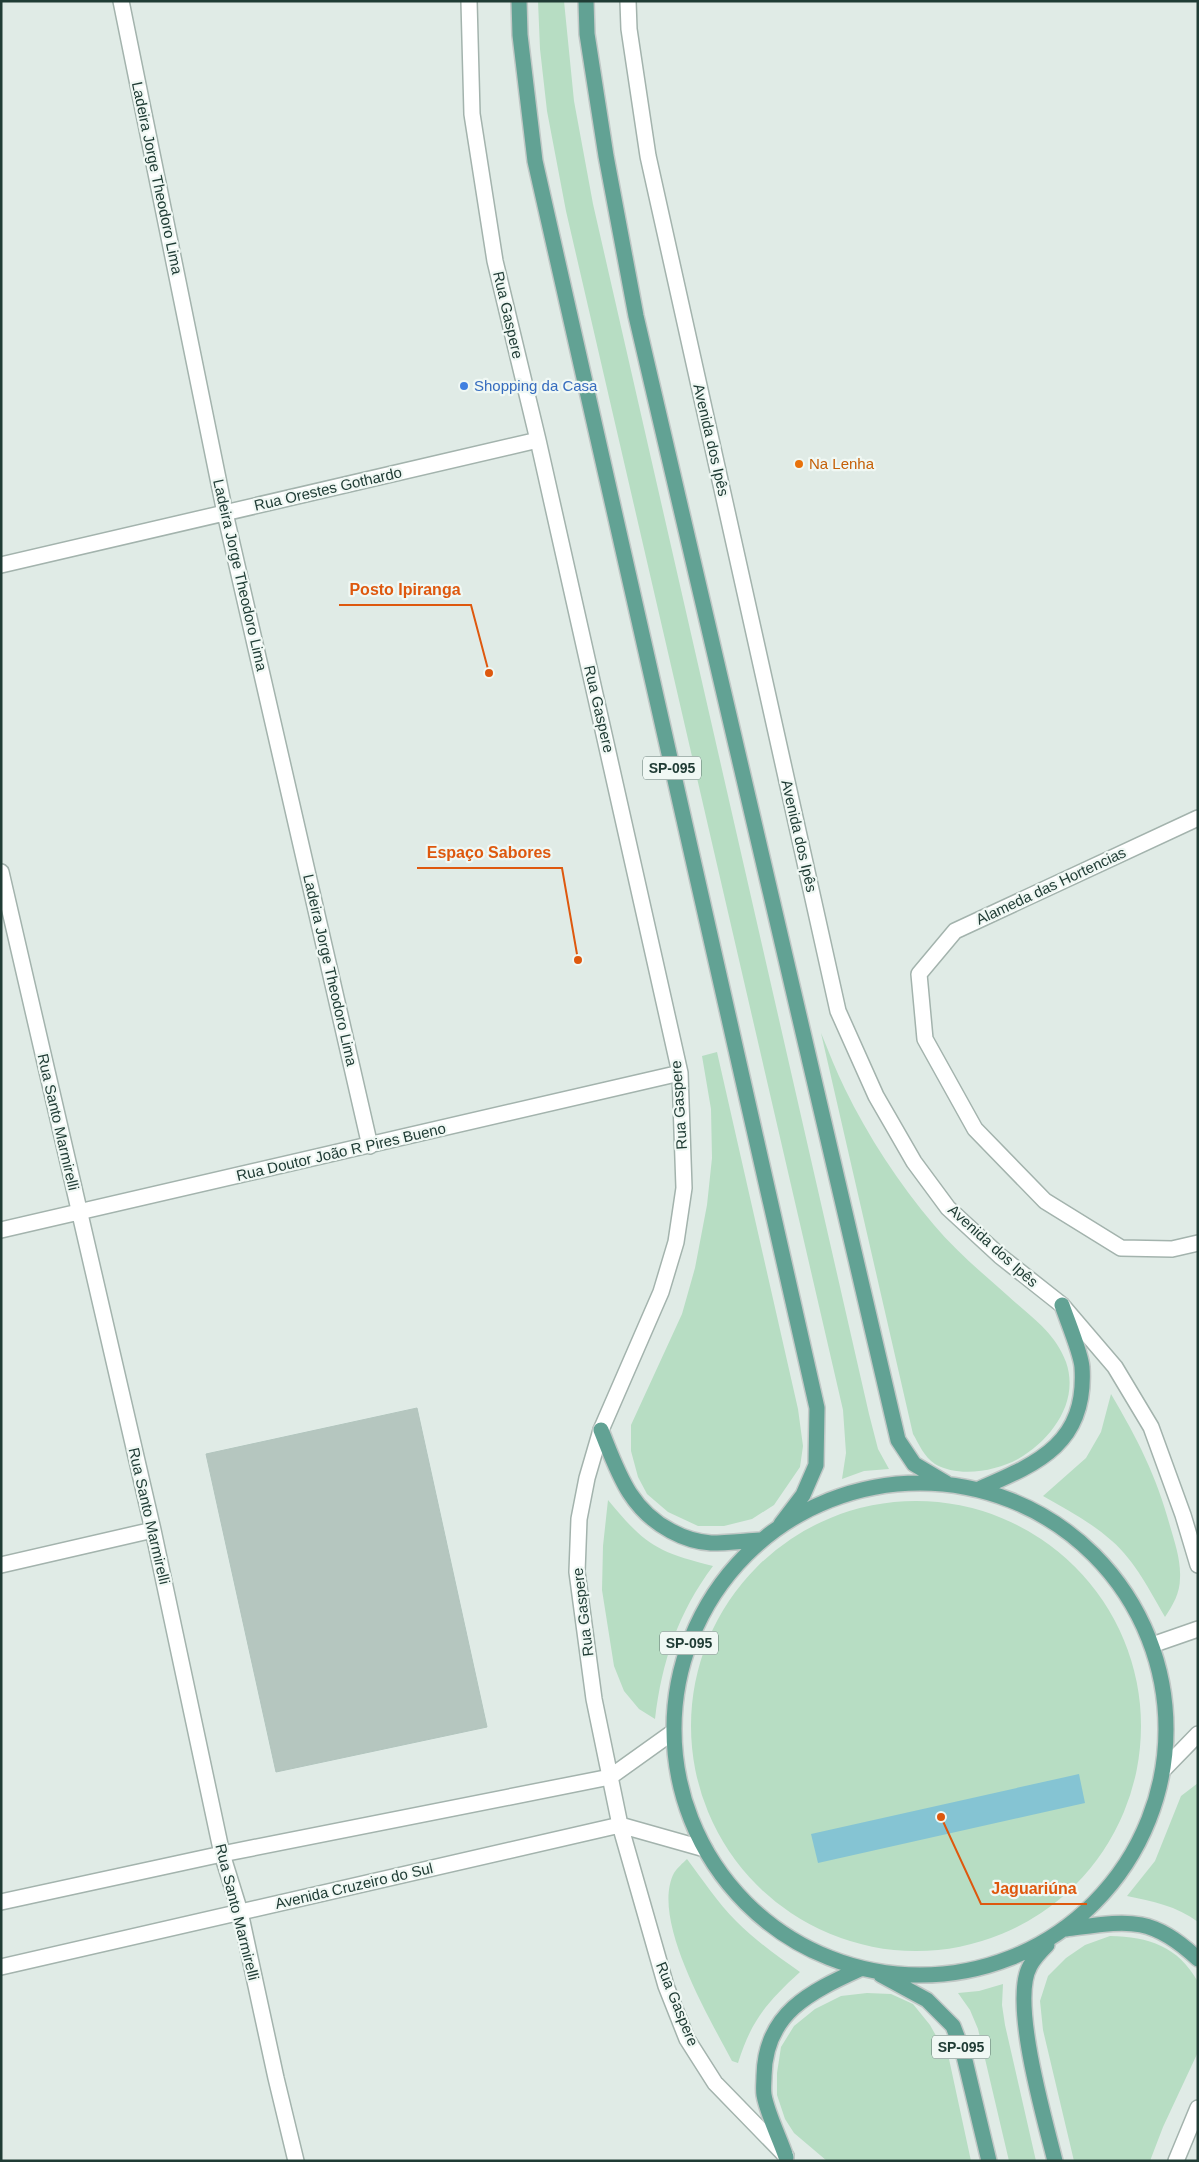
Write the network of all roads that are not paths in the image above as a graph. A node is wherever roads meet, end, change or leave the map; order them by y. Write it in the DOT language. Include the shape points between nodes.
graph roads {
  1 [pos="120,1"];
  2 [pos="470,1"];
  3 [pos="519,1"];
  4 [pos="586,1"];
  5 [pos="628,1"];
  6 [pos="538,440"];
  7 [pos="225,513"];
  8 [pos="1,565"];
  9 [pos="1198,818"];
  10 [pos="1,872"];
  11 [pos="4,900"];
  12 [pos="680,1073"];
  13 [pos="370,1146"];
  14 [pos="79,1212"];
  15 [pos="1,1230"];
  16 [pos="1198,1243"];
  17 [pos="1062,1305"];
  18 [pos="601,1430"];
  19 [pos="946,1483"];
  20 [pos="979,1489"];
  21 [pos="781,1524"];
  22 [pos="153,1530"];
  23 [pos="760,1540"];
  24 [pos="1,1565"];
  25 [pos="1198,1565"];
  26 [pos="1198,1629"];
  27 [pos="1152,1645"];
  28 [pos="673,1732"];
  29 [pos="1198,1734"];
  30 [pos="1164,1769"];
  31 [pos="610,1777"];
  32 [pos="620,1825"];
  33 [pos="705,1849"];
  34 [pos="222,1854"];
  35 [pos="1,1902"];
  36 [pos="240,1912"];
  37 [pos="1066,1929"];
  38 [pos="1050,1940"];
  39 [pos="1198,1959"];
  40 [pos="1,1967"];
  41 [pos="860,1969"];
  42 [pos="875,1972"];
  43 [pos="1198,2108"];
  44 [pos="788,2159"];
  45 [pos="296,2161"];
  46 [pos="988,2161"];
  47 [pos="1055,2161"];
  48 [pos="1176,2161"];
  1 -- 7 [label="street, Ladeira Jorge Theodoro Lima"];
  2 -- 6 [label="street, Rua Gaspere" via="472,114 495,261"];
  3 -- 21 [label="main road, SP-095" via="535,161 818,1408 816,1465 803,1496"];
  4 -- 19 [label="main road, SP-095" via="587,34 606,156 636,316 898,1440 914,1464"];
  5 -- 17 [label="street, Avenida dos Ipês" via="629,29 648,156 838,1011 876,1096 914,1162 948,1208 1000,1256"];
  6 -- 7 [label="street, Rua Orestes Gothardo"];
  6 -- 12 [label="street, Rua Gaspere"];
  7 -- 8 [label="street, Rua Orestes Gothardo"];
  7 -- 13 [label="street, Ladeira Jorge Theodoro Lima"];
  9 -- 16 [label="street, Alameda das Hortencias" via="955,931 919,974 925,1040 929,1048 975,1129 1045,1201 1121,1248 1172,1249"];
  10 -- 11 [label="street, Rua Santo Marmirelli"];
  11 -- 14 [label="street, Rua Santo Marmirelli"];
  12 -- 13 [label="street, Rua Doutor João R Pires Bueno"];
  12 -- 18 [label="street, Rua Gaspere" via="684,1188 676,1242 661,1292"];
  13 -- 14 [label="street, Rua Doutor João R Pires Bueno"];
  14 -- 15 [label="street, Rua Doutor João R Pires Bueno"];
  14 -- 22 [label="street, Rua Santo Marmirelli"];
  17 -- 20 [label="main road" via="1082,1365 1080,1402 1067,1434 1043,1458"];
  17 -- 25 [label="street, Avenida dos Ipês" via="1115,1367 1151,1427"];
  18 -- 23 [label="main road" via="623,1484 638,1507 658,1524 681,1536 710,1543"];
  18 -- 31 [label="street, Rua Gaspere" via="586,1478 579,1519 577,1572 594,1698"];
  19 -- 20 [label="main road, SP-095"];
  19 -- 21 [label="main road, SP-095" via="888,1484 832,1497"];
  20 -- 27 [label="main road, SP-095" via="1024,1505 1066,1530 1102,1563 1131,1601"];
  21 -- 23 [label="main road, SP-095"];
  22 -- 24 [label="street"];
  22 -- 34 [label="street, Rua Santo Marmirelli"];
  23 -- 28 [label="main road, SP-095" via="730,1571 705,1606 687,1646 676,1689"];
  26 -- 27 [label="street"];
  27 -- 30 [label="main road, SP-095" via="1165,1706"];
  28 -- 31 [label="street"];
  28 -- 33 [label="main road, SP-095" via="682,1793"];
  29 -- 30 [label="street"];
  30 -- 37 [label="main road, SP-095" via="1152,1816 1131,1858 1102,1897"];
  31 -- 32 [label="street, Rua Gaspere"];
  31 -- 34 [label="street"];
  32 -- 33 [label="street, Avenida Cruzeiro do Sul"];
  32 -- 36 [label="street, Avenida Cruzeiro do Sul"];
  32 -- 44 [label="street, Rua Gaspere" via="666,1986 687,2039 715,2083"];
  33 -- 41 [label="main road, SP-095" via="734,1891 770,1925 813,1952"];
  34 -- 35 [label="street"];
  34 -- 36 [label="street, Rua Santo Marmirelli"];
  36 -- 40 [label="street, Avenida Cruzeiro do Sul"];
  36 -- 45 [label="street, Rua Santo Marmirelli"];
  37 -- 38 [label="main road, SP-095"];
  37 -- 39 [label="main road" via="1130,1922 1159,1930"];
  38 -- 42 [label="main road, SP-095" via="1009,1961 966,1973 920,1976"];
  38 -- 47 [label="main road, SP-095" via="1029,1967 1023,1996 1030,2058"];
  41 -- 42 [label="main road, SP-095"];
  41 -- 44 [label="main road" via="796,2004 780,2022 767,2046 764,2095"];
  42 -- 46 [label="main road, SP-095" via="927,2000 953,2026 963,2052"];
  43 -- 48 [label="street"];
}
